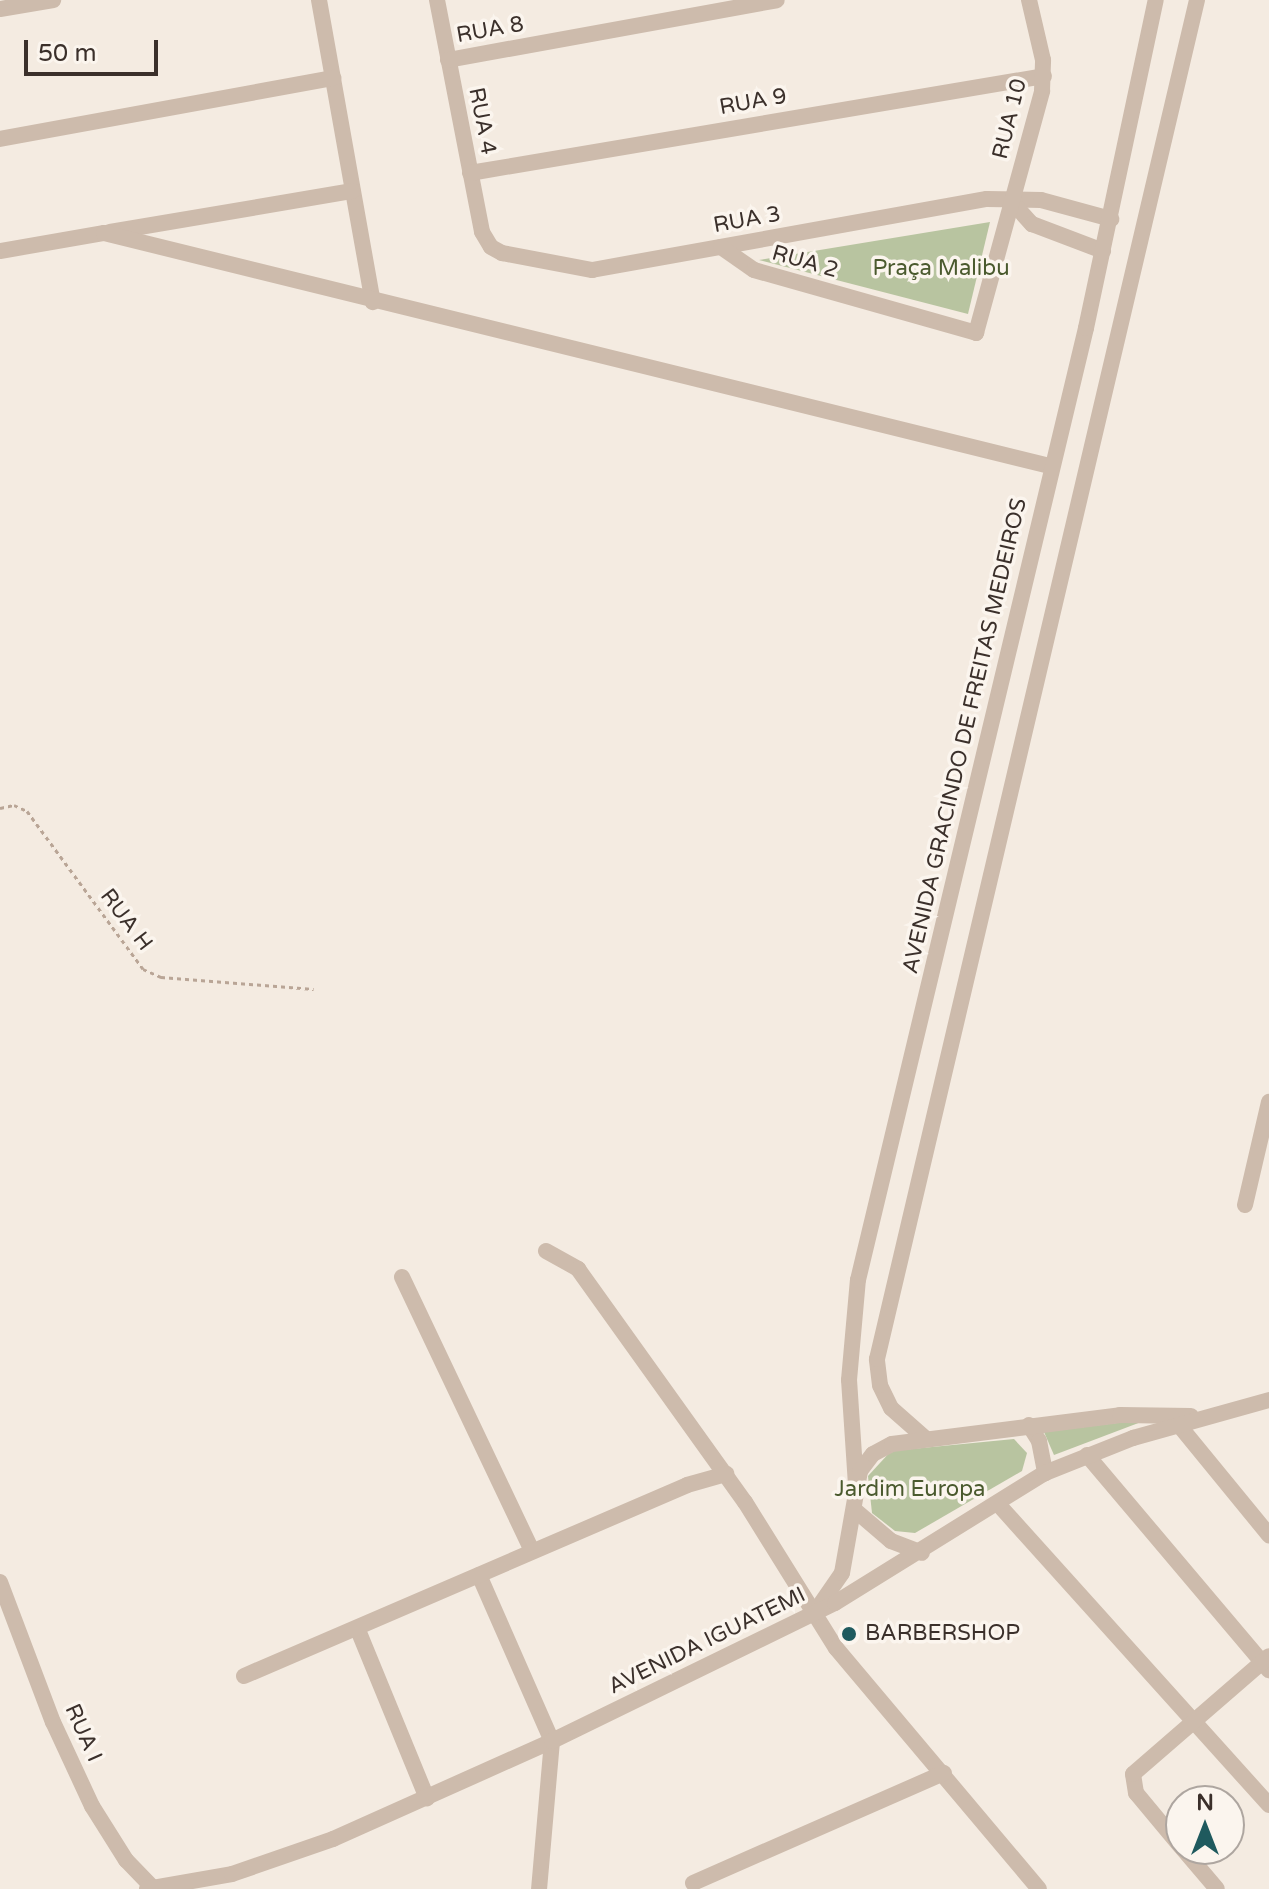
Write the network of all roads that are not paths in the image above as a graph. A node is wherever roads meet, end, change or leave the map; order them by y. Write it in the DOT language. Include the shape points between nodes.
graph roads {
  1 [pos="53,0"];
  2 [pos="319,0"];
  3 [pos="437,0"];
  4 [pos="777,0"];
  5 [pos="1029,0"];
  6 [pos="1156,0"];
  7 [pos="1197,0"];
  8 [pos="0,9"];
  9 [pos="448,60"];
  10 [pos="1044,76"];
  11 [pos="333,78"];
  12 [pos="0,139"];
  13 [pos="470,173"];
  14 [pos="353,191"];
  15 [pos="1012,202"];
  16 [pos="1111,219"];
  17 [pos="104,233"];
  18 [pos="491,247"];
  19 [pos="721,247"];
  20 [pos="0,251"];
  21 [pos="1103,251"];
  22 [pos="373,302"];
  23 [pos="976,333"];
  24 [pos="1050,466"];
  25 [pos="1269,1102"];
  26 [pos="1262,1162"];
  27 [pos="1245,1205"];
  28 [pos="546,1251"];
  29 [pos="402,1277"];
  30 [pos="1269,1400"];
  31 [pos="1206,1416"];
  32 [pos="1178,1424"];
  33 [pos="1029,1425"];
  34 [pos="925,1438"];
  35 [pos="1087,1455"];
  36 [pos="1045,1473"];
  37 [pos="726,1474"];
  38 [pos="856,1485"];
  39 [pos="998,1504"];
  40 [pos="856,1511"];
  41 [pos="1269,1535"];
  42 [pos="532,1551"];
  43 [pos="922,1553"];
  44 [pos="479,1575"];
  45 [pos="0,1582"];
  46 [pos="814,1614"];
  47 [pos="358,1630"];
  48 [pos="1267,1663"];
  49 [pos="244,1676"];
  50 [pos="1197,1720"];
  51 [pos="552,1741"];
  52 [pos="944,1773"];
  53 [pos="427,1798"];
  54 [pos="1269,1805"];
  55 [pos="1165,1828"];
  56 [pos="1197,1865"];
  57 [pos="697,1886"];
  58 [pos="150,1888"];
  59 [pos="539,1889"];
  60 [pos="677,1889"];
  61 [pos="1039,1889"];
  62 [pos="1217,1889"];
  1 -- 8 [label="street"];
  2 -- 11 [label="street"];
  3 -- 9 [label="street, RUA 4"];
  4 -- 9 [label="street, RUA 8"];
  5 -- 10 [label="street, RUA 10"];
  6 -- 16 [label="street, AVENIDA GRACINDO DE FREITAS MEDEIROS"];
  7 -- 34 [label="street" via="877,1359 880,1385 891,1408"];
  9 -- 13 [label="street, RUA 4"];
  10 -- 13 [label="street, RUA 9"];
  10 -- 15 [label="street, RUA 10"];
  11 -- 12 [label="street"];
  11 -- 14 [label="street"];
  13 -- 18 [label="street, RUA 4" via="482,232"];
  14 -- 17 [label="street"];
  14 -- 22 [label="street"];
  15 -- 16 [label="street, RUA 3" via="1041,200"];
  15 -- 19 [label="street, RUA 3" via="987,199"];
  15 -- 21 [label="street" via="1032,224"];
  15 -- 23 [label="street, RUA 10"];
  16 -- 21 [label="street, AVENIDA GRACINDO DE FREITAS MEDEIROS"];
  17 -- 20 [label="street"];
  17 -- 22 [label="street"];
  18 -- 19 [label="street, RUA 3" via="586,270"];
  19 -- 23 [label="street, RUA 2" via="754,270"];
  21 -- 24 [label="street, AVENIDA GRACINDO DE FREITAS MEDEIROS"];
  22 -- 24 [label="street"];
  24 -- 38 [label="street, AVENIDA GRACINDO DE FREITAS MEDEIROS" via="858,1280 849,1380"];
  25 -- 26 [label="street"];
  26 -- 27 [label="street"];
  28 -- 37 [label="street" via="578,1269"];
  29 -- 42 [label="street"];
  30 -- 31 [label="street, AVENIDA IGUATEMI"];
  31 -- 32 [label="street, AVENIDA IGUATEMI"];
  31 -- 33 [label="street" via="1120,1415"];
  32 -- 35 [label="street, AVENIDA IGUATEMI"];
  32 -- 41 [label="street"];
  33 -- 34 [label="street"];
  33 -- 36 [label="street" via="1039,1441"];
  34 -- 38 [label="street" via="873,1454"];
  35 -- 36 [label="street, AVENIDA IGUATEMI"];
  35 -- 48 [label="street"];
  36 -- 39 [label="street, AVENIDA IGUATEMI"];
  37 -- 42 [label="street"];
  37 -- 46 [label="street"];
  38 -- 40 [label="street, AVENIDA GRACINDO DE FREITAS MEDEIROS"];
  39 -- 43 [label="street, AVENIDA IGUATEMI"];
  39 -- 50 [label="street"];
  40 -- 43 [label="street" via="891,1541"];
  40 -- 46 [label="street, AVENIDA GRACINDO DE FREITAS MEDEIROS" via="842,1573"];
  42 -- 44 [label="street"];
  43 -- 46 [label="street, AVENIDA IGUATEMI"];
  44 -- 47 [label="street"];
  44 -- 51 [label="street"];
  45 -- 58 [label="street, RUA I" via="53,1722 92,1806"];
  46 -- 51 [label="street, AVENIDA IGUATEMI"];
  46 -- 52 [label="street"];
  47 -- 49 [label="street"];
  47 -- 53 [label="street"];
  48 -- 50 [label="street"];
  50 -- 54 [label="street"];
  50 -- 55 [label="street" via="1133,1774 1136,1793"];
  51 -- 53 [label="street, AVENIDA IGUATEMI"];
  51 -- 59 [label="street"];
  52 -- 57 [label="street"];
  52 -- 61 [label="street"];
  53 -- 58 [label="street, AVENIDA IGUATEMI" via="283,1859"];
  56 -- 62 [label="street"];
  57 -- 60 [label="street"];
}
